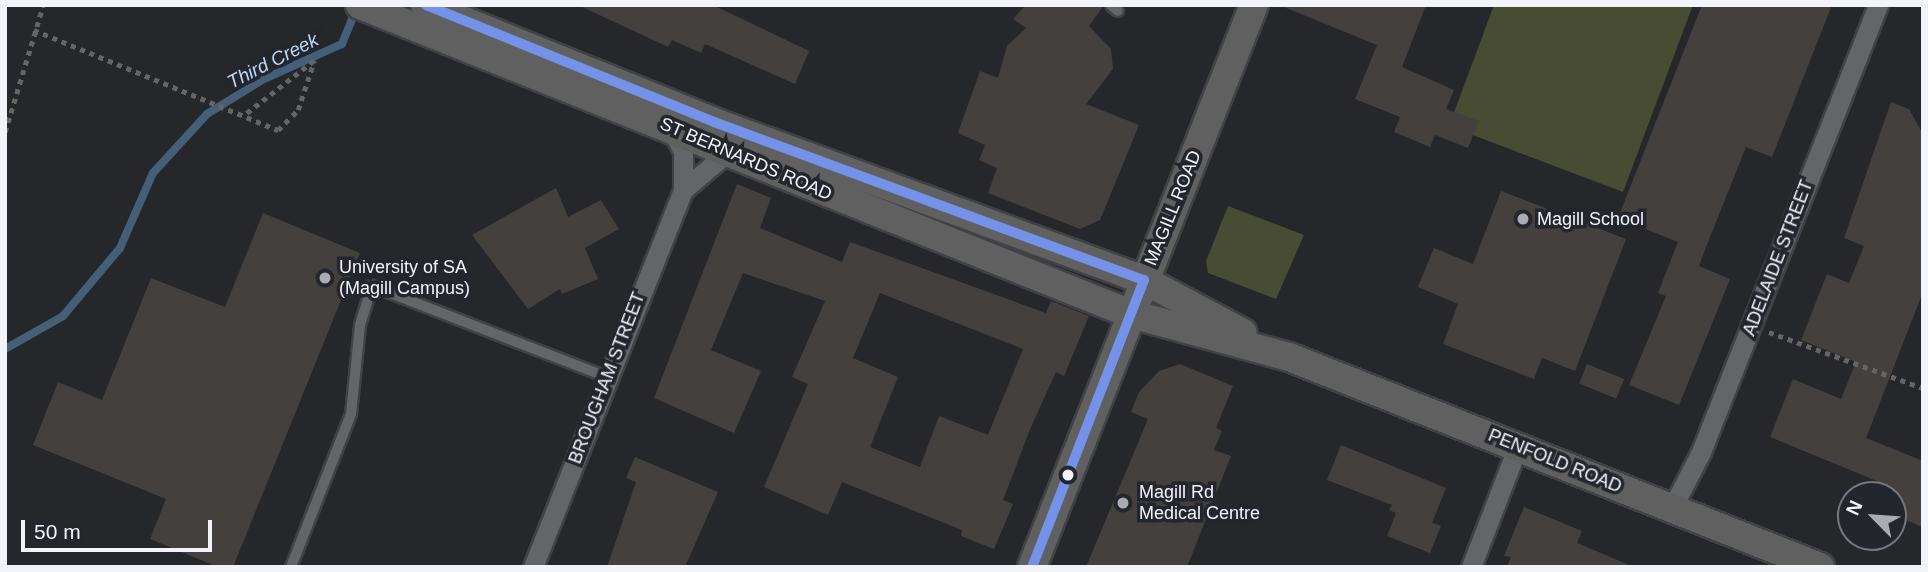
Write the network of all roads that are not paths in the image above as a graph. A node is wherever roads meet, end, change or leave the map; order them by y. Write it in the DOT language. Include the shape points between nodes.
graph roads {
  1 [pos="360,5"];
  2 [pos="425,5"];
  3 [pos="1254,5"];
  4 [pos="1878,5"];
  5 [pos="671,128"];
  6 [pos="729,152"];
  7 [pos="683,190"];
  8 [pos="1144,280"];
  9 [pos="1131,314"];
  10 [pos="1289,357"];
  11 [pos="607,377"];
  12 [pos="1518,446"];
  13 [pos="1672,508"];
  14 [pos="291,567"];
  15 [pos="533,567"];
  16 [pos="1032,567"];
  17 [pos="1471,567"];
  18 [pos="1820,567"];
  1 -- 5 [label="main road, ST BERNARDS ROAD"];
  2 -- 8 [label="main road, ST BERNARDS ROAD" via="708,120"];
  3 -- 8 [label="main road, MAGILL ROAD"];
  4 -- 13 [label="street, ADELAIDE STREET" via="1701,452"];
  5 -- 6 [label="main road, ST BERNARDS ROAD"];
  5 -- 7 [label="street, BROUGHAM STREET" via="683,152"];
  6 -- 7 [label="street, BROUGHAM STREET"];
  6 -- 9 [label="main road, ST BERNARDS ROAD"];
  7 -- 11 [label="street, BROUGHAM STREET"];
  8 -- 9 [label="main road, MAGILL ROAD"];
  8 -- 10 [label="main road, PENFOLD ROAD"];
  9 -- 10 [label="main road, PENFOLD ROAD"];
  9 -- 16 [label="main road, MAGILL ROAD"];
  10 -- 12 [label="main road, PENFOLD ROAD"];
  11 -- 14 [label="lane" via="372,286 360,325 351,414"];
  11 -- 15 [label="street, BROUGHAM STREET"];
  12 -- 13 [label="main road, PENFOLD ROAD"];
  12 -- 17 [label="street"];
  13 -- 18 [label="main road, PENFOLD ROAD"];
}
